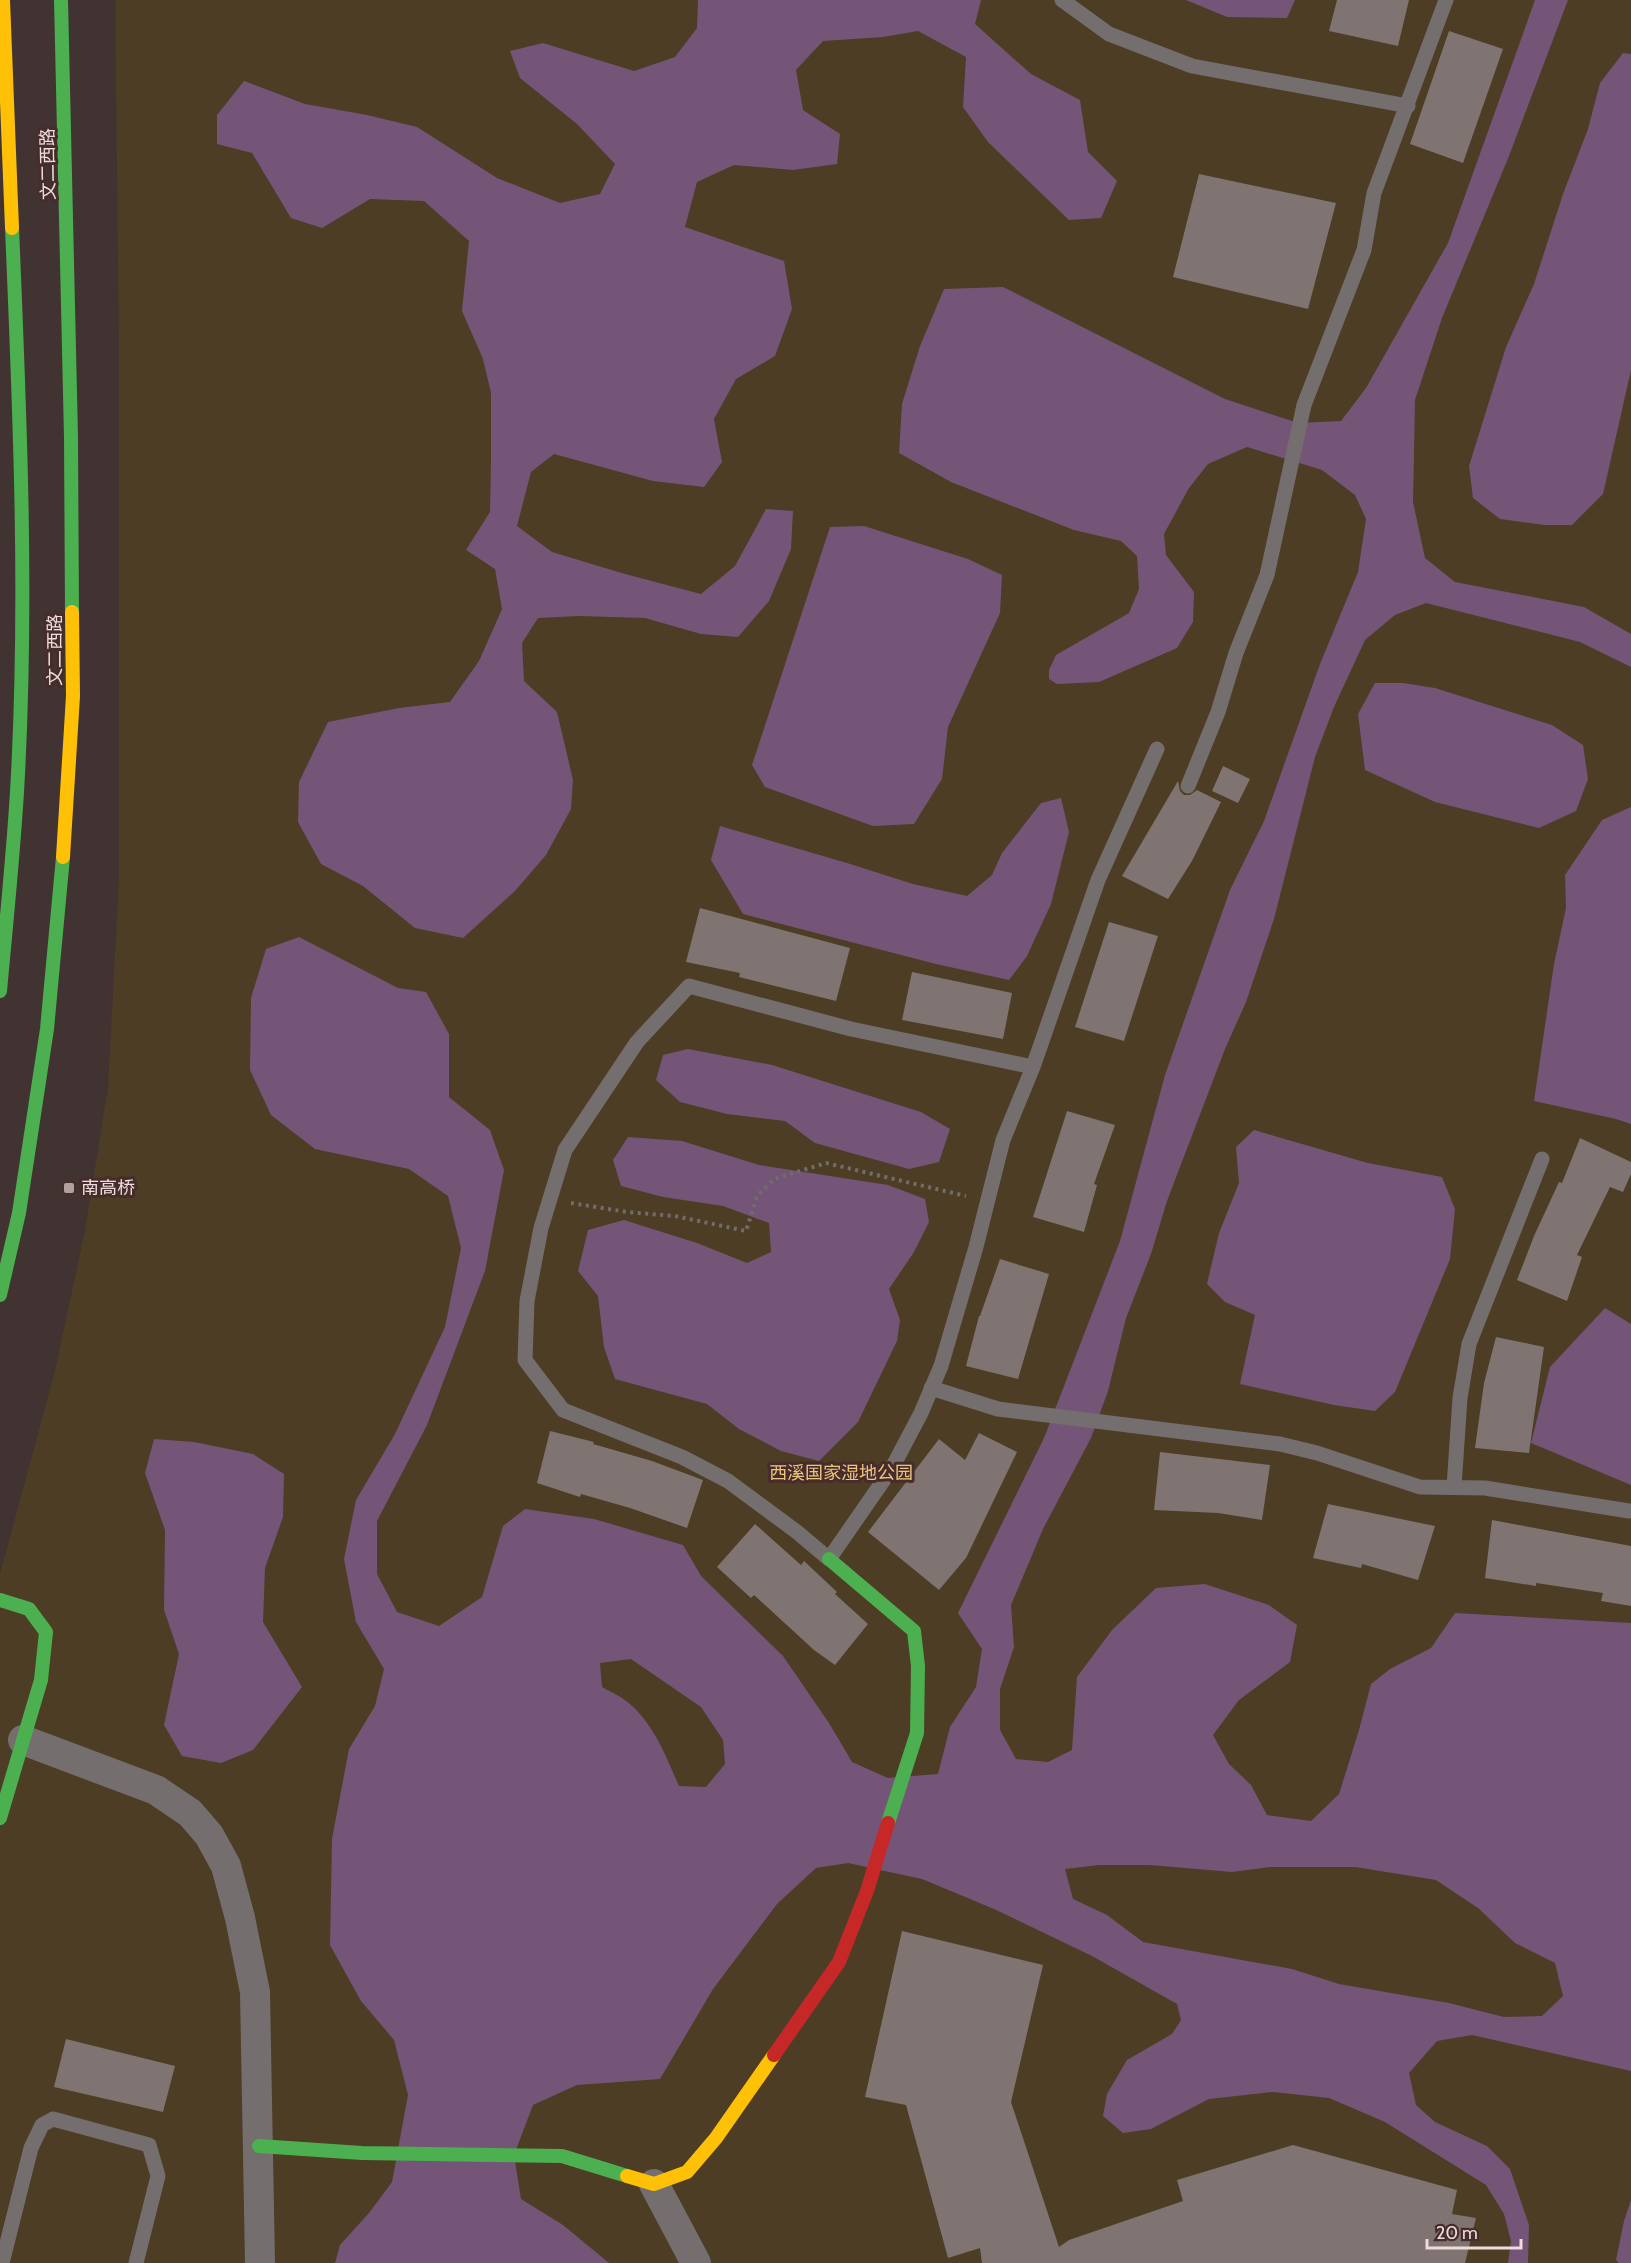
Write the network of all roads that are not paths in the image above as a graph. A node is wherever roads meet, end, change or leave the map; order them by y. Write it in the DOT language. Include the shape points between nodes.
graph roads {
  1 [pos="3,0"];
  2 [pos="61,0"];
  3 [pos="1062,0"];
  4 [pos="1446,0"];
  5 [pos="1408,106"];
  6 [pos="1157,749"];
  7 [pos="1188,786"];
  8 [pos="0,991"];
  9 [pos="1033,1067"];
  10 [pos="1542,1159"];
  11 [pos="0,1295"];
  12 [pos="931,1388"];
  13 [pos="1454,1487"];
  14 [pos="1629,1511"];
  15 [pos="829,1559"];
  16 [pos="0,1600"];
  17 [pos="23,1740"];
  18 [pos="0,1818"];
  19 [pos="259,2146"];
  20 [pos="654,2184"];
  21 [pos="2,2263"];
  22 [pos="136,2263"];
  23 [pos="260,2263"];
  24 [pos="696,2263"];
  1 -- 8 [label="main road, 文二西路" via="21,440 21,651 17,791"];
  2 -- 11 [label="main road, 文二西路" via="73,696 47,1029 19,1213"];
  3 -- 5 [label="lane" via="1109,34 1192,66"];
  4 -- 5 [label="lane"];
  5 -- 7 [label="lane" via="1374,193 1364,250 1304,405 1268,575"];
  6 -- 9 [label="lane" via="1098,880"];
  9 -- 12 [label="lane" via="1003,1140 947,1344"];
  9 -- 15 [label="lane" via="851,1029 689,986 637,1042 565,1150 541,1228 527,1302 525,1360 563,1410 682,1457 728,1481"];
  10 -- 13 [label="lane" via="1469,1344 1460,1398"];
  12 -- 13 [label="lane" via="998,1409 1280,1444 1420,1487"];
  12 -- 15 [label="lane" via="892,1468"];
  13 -- 14 [label="lane" via="1485,1488"];
  15 -- 20 [label="main road" via="914,1631 917,1733 867,1891 839,1962 716,2138 687,2172"];
  16 -- 17 [label="main road" via="29,1609 46,1632 41,1680"];
  17 -- 18 [label="main road"];
  17 -- 19 [label="street" via="156,1790 190,1813 209,1835 226,1866 255,1992"];
  19 -- 20 [label="main road" via="362,2153 562,2156"];
  19 -- 23 [label="street"];
  20 -- 24 [label="street"];
  21 -- 22 [label="lane" via="31,2148 42,2126 53,2119 149,2145 158,2176"];
}
